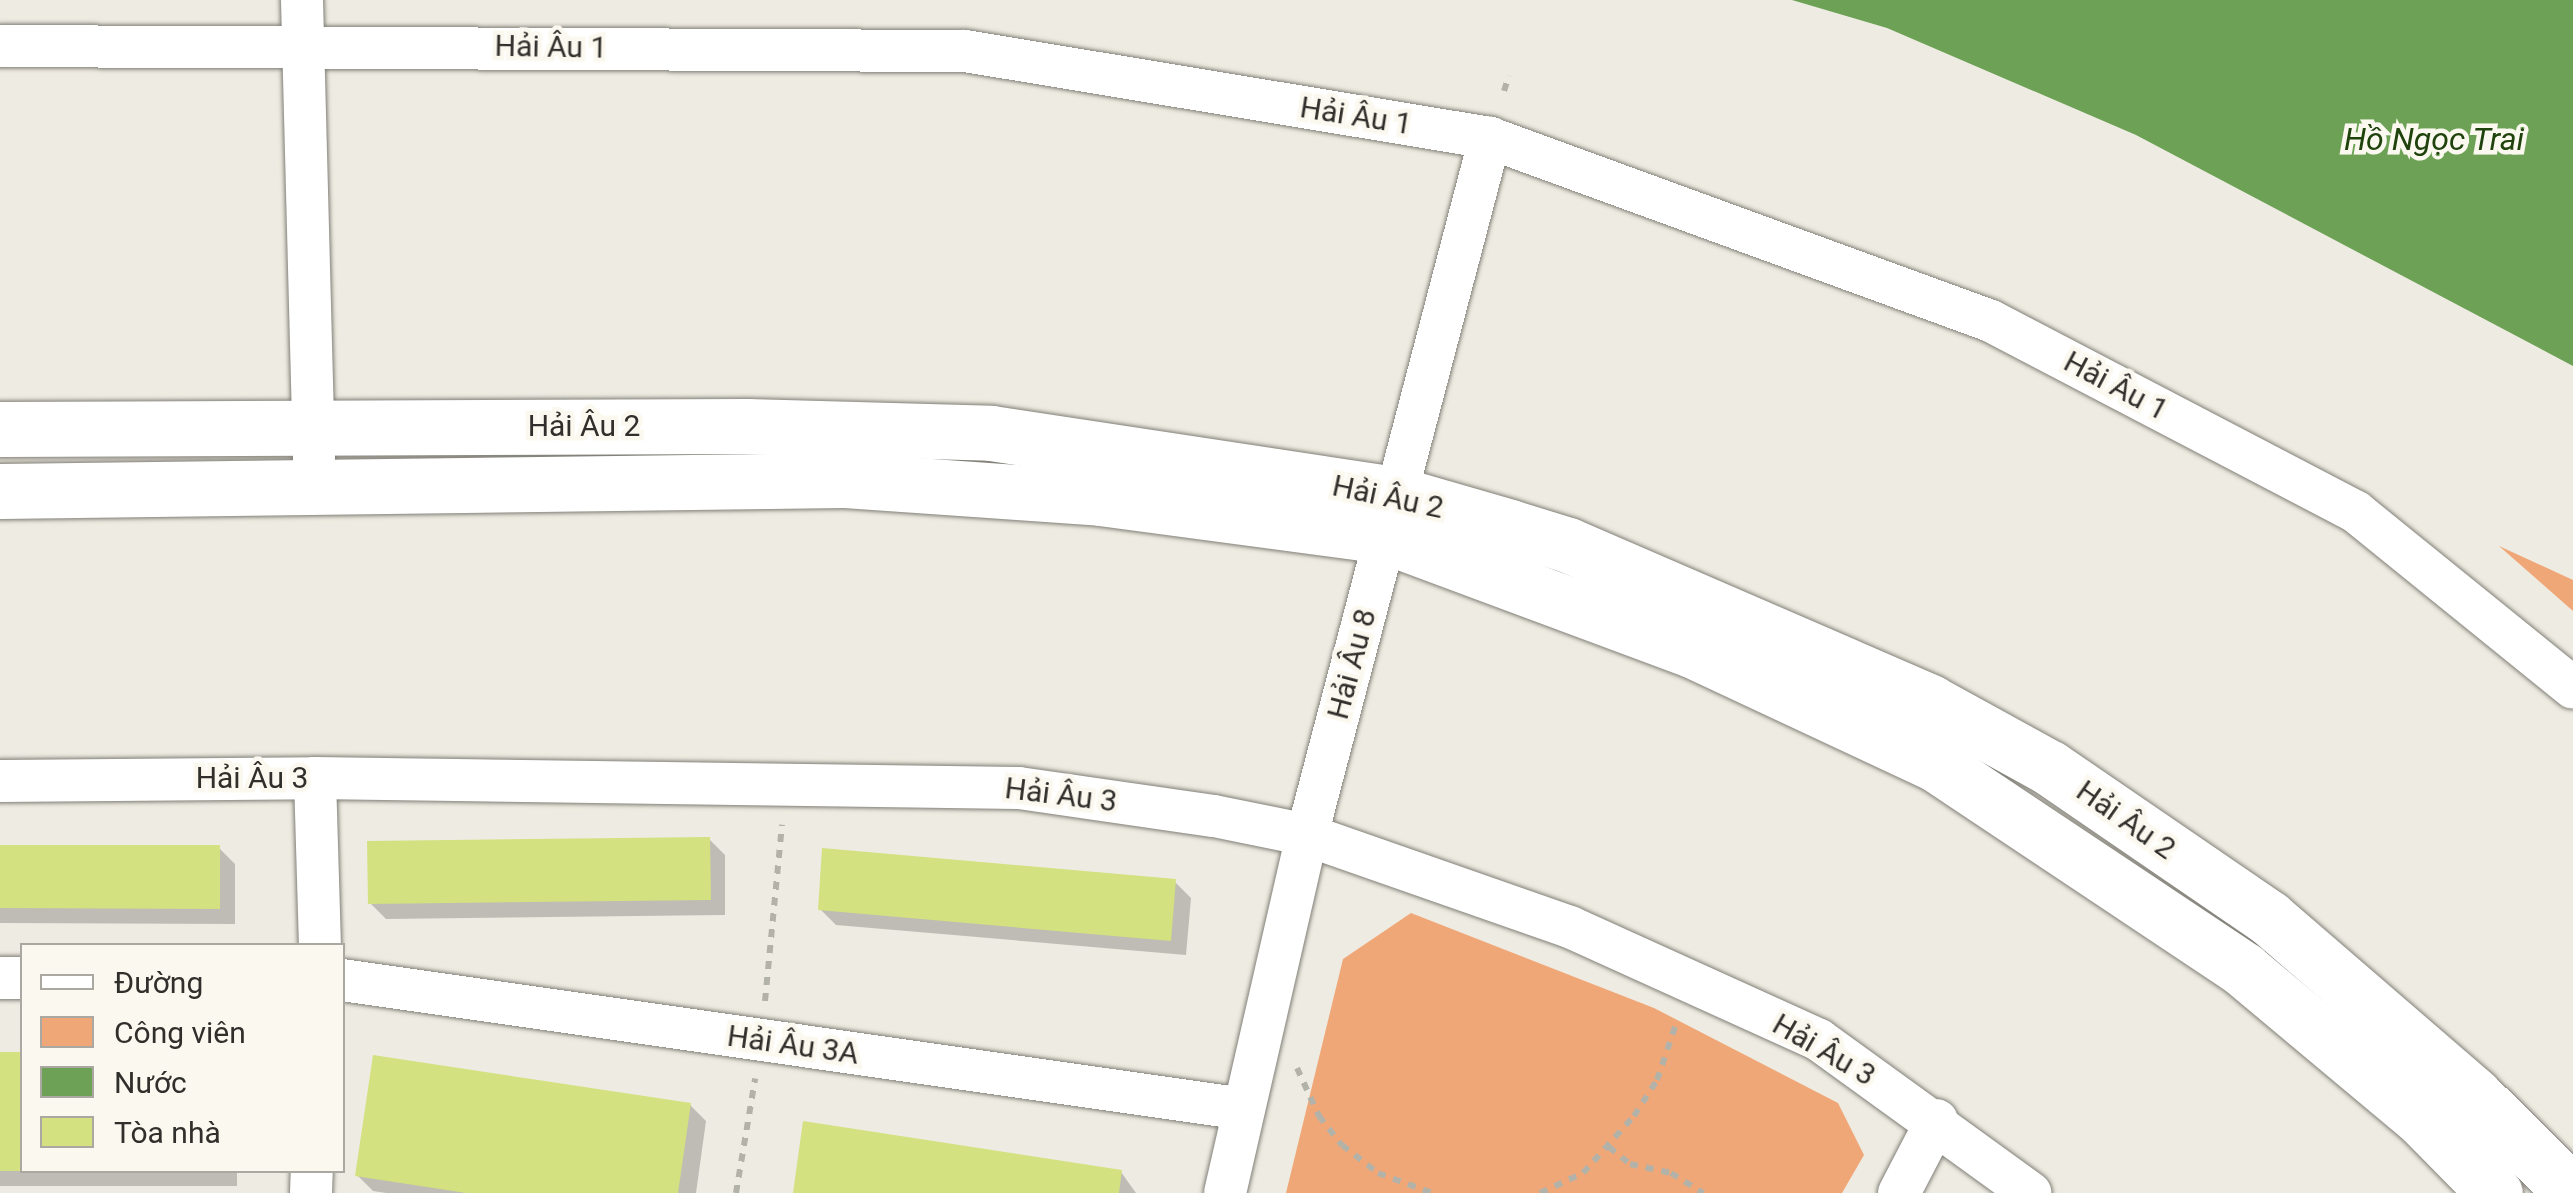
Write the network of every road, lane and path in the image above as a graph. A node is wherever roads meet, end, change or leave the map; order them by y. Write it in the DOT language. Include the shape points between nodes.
graph roads {
  1 [pos="302,0"];
  2 [pos="302,44"];
  3 [pos="0,46"];
  4 [pos="1509,76"];
  5 [pos="1504,92"];
  6 [pos="1490,138"];
  7 [pos="313,425"];
  8 [pos="0,430"];
  9 [pos="314,488"];
  10 [pos="0,491"];
  11 [pos="1391,515"];
  12 [pos="2573,688"];
  13 [pos="316,778"];
  14 [pos="0,781"];
  15 [pos="783,818"];
  16 [pos="1307,834"];
  17 [pos="320,943"];
  18 [pos="345,980"];
  19 [pos="1681,1005"];
  20 [pos="764,1010"];
  21 [pos="1297,1067"];
  22 [pos="756,1072"];
  23 [pos="1244,1110"];
  24 [pos="1938,1120"];
  25 [pos="1609,1148"];
  26 [pos="736,1193"];
  27 [pos="1226,1193"];
  28 [pos="1432,1193"];
  29 [pos="1540,1193"];
  30 [pos="1704,1193"];
  31 [pos="1899,1193"];
  32 [pos="2030,1193"];
  33 [pos="2495,1193"];
  34 [pos="2573,1193"];
  1 -- 2 [label="street"];
  2 -- 3 [label="street, Hải Âu 1"];
  2 -- 6 [label="street, Hải Âu 1" via="965,51"];
  2 -- 7 [label="street"];
  4 -- 5 [label="path"];
  6 -- 11 [label="street, Hải Âu 8"];
  6 -- 12 [label="street, Hải Âu 1" via="1990,321 2356,512"];
  7 -- 8 [label="street, Hải Âu 2"];
  7 -- 9 [label="street"];
  7 -- 11 [label="street, Hải Âu 2" via="990,433"];
  9 -- 10 [label="street, Hải Âu 2"];
  9 -- 11 [label="street, Hải Âu 2" via="845,480"];
  11 -- 16 [label="street, Hải Âu 8"];
  11 -- 33 [label="street, Hải Âu 2" via="1937,765 2244,970 2420,1118"];
  11 -- 34 [label="street, Hải Âu 2" via="1568,545 1930,702 2050,768 2269,918 2474,1095"];
  13 -- 14 [label="street, Hải Âu 3"];
  13 -- 16 [label="street, Hải Âu 3" via="1019,788"];
  13 -- 17 [label="street"];
  15 -- 20 [label="path"];
  16 -- 23 [label="street, Hải Âu 8"];
  16 -- 24 [label="street, Hải Âu 3" via="1570,927 1818,1040"];
  18 -- 23 [label="street, Hải Âu 3A"];
  19 -- 25 [label="path" via="1657,1080"];
  21 -- 28 [label="path" via="1318,1116 1342,1145 1378,1173"];
  22 -- 26 [label="path"];
  23 -- 27 [label="street, Hải Âu 8"];
  24 -- 31 [label="street"];
  24 -- 32 [label="street, Hải Âu 3"];
  25 -- 29 [label="path" via="1583,1172"];
  25 -- 30 [label="path" via="1630,1164 1671,1173"];
}
